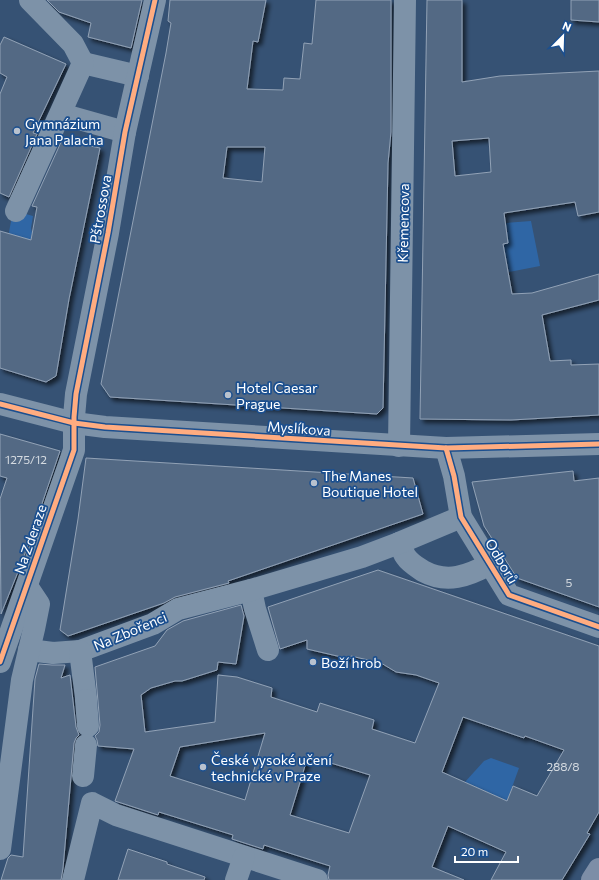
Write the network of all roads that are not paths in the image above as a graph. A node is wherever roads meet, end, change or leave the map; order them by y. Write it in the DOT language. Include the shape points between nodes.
graph roads {
  1 [pos="30,0"];
  2 [pos="155,0"];
  3 [pos="405,0"];
  4 [pos="83,63"];
  5 [pos="138,76"];
  6 [pos="61,114"];
  7 [pos="126,132"];
  8 [pos="16,210"];
  9 [pos="0,404"];
  10 [pos="74,423"];
  11 [pos="599,444"];
  12 [pos="399,446"];
  13 [pos="446,448"];
  14 [pos="461,517"];
  15 [pos="399,543"];
  16 [pos="490,564"];
  17 [pos="27,586"];
  18 [pos="251,590"];
  19 [pos="599,627"];
  20 [pos="29,650"];
  21 [pos="268,650"];
  22 [pos="80,651"];
  23 [pos="0,662"];
  24 [pos="83,776"];
  25 [pos="0,849"];
  26 [pos="244,857"];
  27 [pos="599,869"];
  28 [pos="73,880"];
  29 [pos="236,880"];
  30 [pos="317,880"];
  31 [pos="592,880"];
  1 -- 4 [label="street" via="73,44"];
  2 -- 5 [label="street, Pštrossova"];
  3 -- 12 [label="street, Křemencova"];
  4 -- 5 [label="street"];
  4 -- 6 [label="street"];
  5 -- 7 [label="street, Pštrossova"];
  6 -- 7 [label="street"];
  6 -- 8 [label="street"];
  7 -- 10 [label="street, Pštrossova" via="76,394"];
  9 -- 10 [label="street, Myslíkova"];
  10 -- 12 [label="street, Myslíkova" via="113,428"];
  10 -- 17 [label="street, Na Zderaze" via="73,455"];
  11 -- 13 [label="street, Myslíkova"];
  12 -- 13 [label="street, Myslíkova"];
  13 -- 14 [label="street, Odborů"];
  14 -- 15 [label="street, Na Zbořenci"];
  14 -- 16 [label="street, Odborů"];
  15 -- 16 [label="street, Odborů" via="406,558 432,576 464,576"];
  15 -- 18 [label="street, Na Zbořenci" via="362,557"];
  16 -- 19 [label="street, Odborů" via="509,595"];
  17 -- 20 [label="street, Na Zderaze" via="39,604"];
  17 -- 23 [label="street, Na Zderaze"];
  18 -- 21 [label="street"];
  18 -- 22 [label="street, Na Zbořenci" via="178,609 154,624"];
  20 -- 22 [label="street, Na Zbořenci" via="53,653"];
  20 -- 25 [label="street, Na Zderaze" via="22,680"];
  22 -- 24 [label="street" via="90,698"];
  26 -- 28 [label="street" via="116,815 92,803"];
  26 -- 29 [label="street"];
  26 -- 30 [label="street"];
  27 -- 31 [label="main road"];
}
